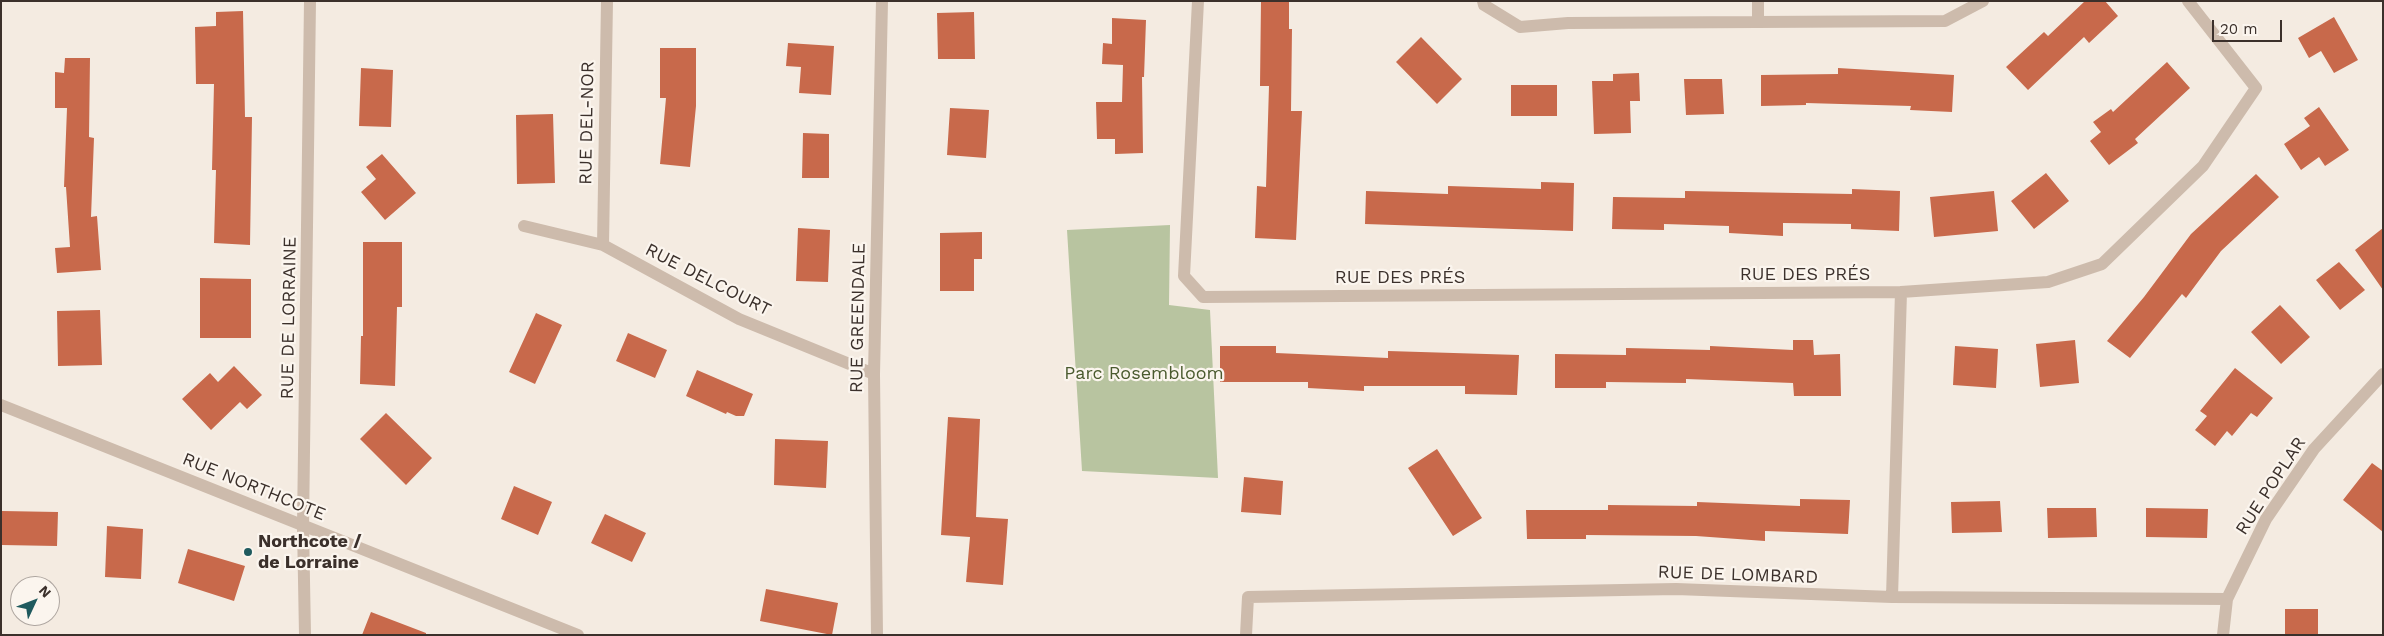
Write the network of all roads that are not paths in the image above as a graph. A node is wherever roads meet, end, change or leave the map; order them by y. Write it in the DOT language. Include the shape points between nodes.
graph roads {
  1 [pos="310,1"];
  2 [pos="606,1"];
  3 [pos="882,1"];
  4 [pos="1198,1"];
  5 [pos="1483,1"];
  6 [pos="1758,1"];
  7 [pos="1983,1"];
  8 [pos="2188,1"];
  9 [pos="1758,22"];
  10 [pos="524,226"];
  11 [pos="603,245"];
  12 [pos="1900,292"];
  13 [pos="874,374"];
  14 [pos="2383,374"];
  15 [pos="1,405"];
  16 [pos="304,526"];
  17 [pos="1892,597"];
  18 [pos="2226,599"];
  19 [pos="305,635"];
  20 [pos="578,635"];
  21 [pos="877,635"];
  22 [pos="1246,635"];
  23 [pos="2223,635"];
  1 -- 16 [label="street, RUE DE LORRAINE"];
  2 -- 11 [label="street, RUE DEL-NOR"];
  3 -- 13 [label="street, RUE GREENDALE"];
  4 -- 12 [label="street, RUE DES PRÉS" via="1184,276 1203,297"];
  5 -- 9 [label="street" via="1484,6 1520,27"];
  6 -- 9 [label="street"];
  7 -- 9 [label="street" via="1945,21"];
  8 -- 12 [label="street, RUE DES PRÉS" via="2256,88 2204,166 2102,264 2048,282"];
  10 -- 11 [label="street, RUE DELCOURT"];
  11 -- 13 [label="street, RUE DELCOURT" via="739,319"];
  12 -- 17 [label="street"];
  13 -- 21 [label="street, RUE GREENDALE"];
  14 -- 18 [label="street, RUE POPLAR" via="2314,449 2266,519"];
  15 -- 16 [label="street, RUE NORTHCOTE"];
  16 -- 19 [label="street, RUE DE LORRAINE"];
  16 -- 20 [label="street, RUE NORTHCOTE"];
  17 -- 18 [label="street, RUE DE LOMBARD"];
  17 -- 22 [label="street, RUE DE LOMBARD" via="1676,589 1248,597"];
  18 -- 23 [label="street, RUE POPLAR"];
}
